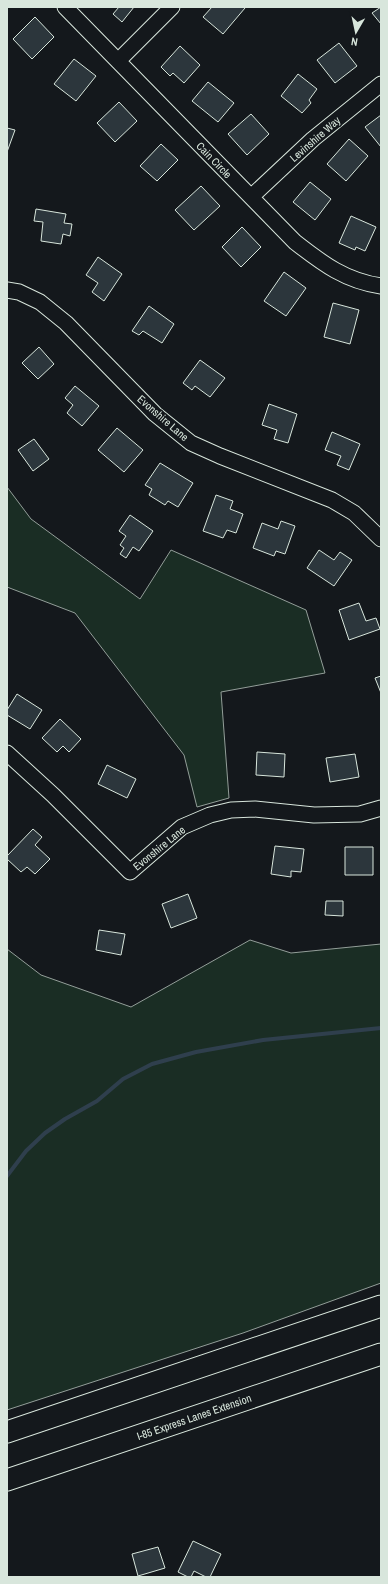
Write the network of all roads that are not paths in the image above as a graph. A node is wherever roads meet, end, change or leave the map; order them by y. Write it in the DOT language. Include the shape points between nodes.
graph roads {
  1 [pos="65,7"];
  2 [pos="172,7"];
  3 [pos="118,61"];
  4 [pos="381,84"];
  5 [pos="251,197"];
  6 [pos="381,286"];
  7 [pos="7,290"];
  8 [pos="381,539"];
  9 [pos="7,753"];
  10 [pos="381,808"];
  11 [pos="381,1306"];
  12 [pos="381,1354"];
  13 [pos="7,1432"];
  14 [pos="7,1480"];
  1 -- 3 [label="street, Cain Circle"];
  2 -- 3 [label="street"];
  3 -- 5 [label="street, Cain Circle"];
  4 -- 5 [label="street, Levinshire Way" via="313,139"];
  5 -- 6 [label="street, Cain Circle" via="295,242 323,264 365,284"];
  7 -- 8 [label="street, Evonshire Lane" via="19,292 40,302 66,323 155,414 191,443 332,500 354,513"];
  9 -- 10 [label="street, Evonshire Lane" via="130,872 182,827 210,815 231,810 255,809 314,815 360,814"];
  11 -- 13 [label="highway"];
  12 -- 14 [label="highway, I-85 Express Lanes Extension"];
}
